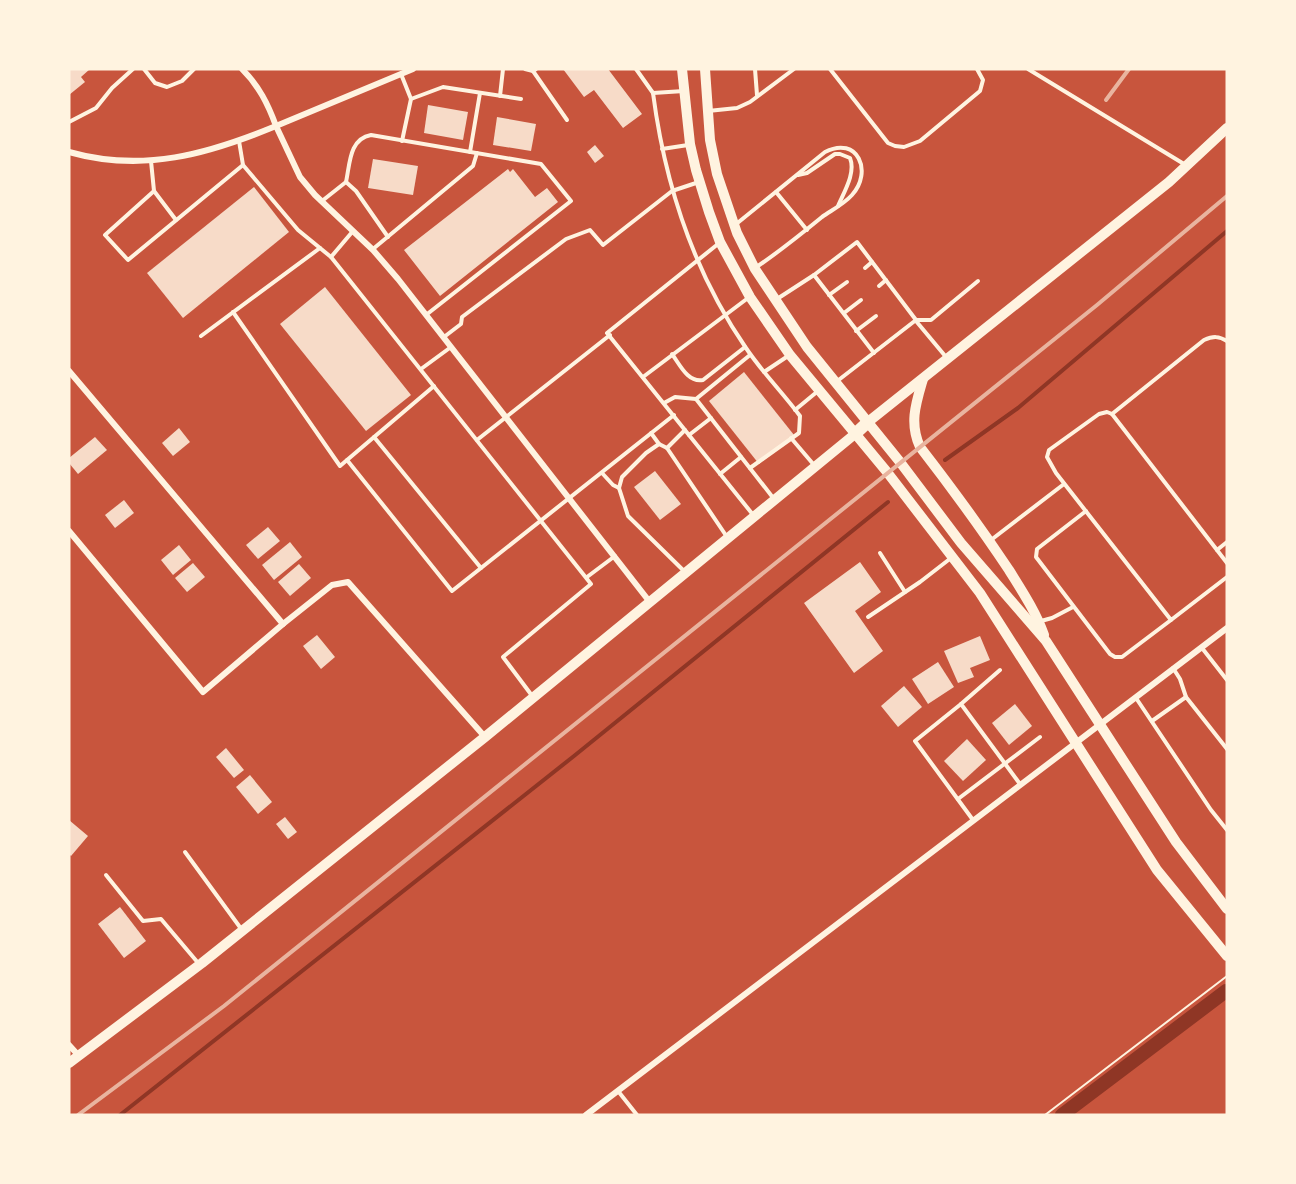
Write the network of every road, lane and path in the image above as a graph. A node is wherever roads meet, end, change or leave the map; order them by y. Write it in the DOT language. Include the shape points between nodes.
graph roads {
  1 [pos="133,69"];
  2 [pos="144,69"];
  3 [pos="194,69"];
  4 [pos="242,69"];
  5 [pos="413,69"];
  6 [pos="503,69"];
  7 [pos="525,69"];
  8 [pos="636,69"];
  9 [pos="682,69"];
  10 [pos="705,69"];
  11 [pos="755,69"];
  12 [pos="794,69"];
  13 [pos="830,69"];
  14 [pos="977,69"];
  15 [pos="1028,69"];
  16 [pos="535,70"];
  17 [pos="401,74"];
  18 [pos="684,90"];
  19 [pos="480,93"];
  20 [pos="653,93"];
  21 [pos="500,96"];
  22 [pos="758,96"];
  23 [pos="411,99"];
  24 [pos="521,99"];
  25 [pos="708,111"];
  26 [pos="567,120"];
  27 [pos="69,122"];
  28 [pos="276,126"];
  29 [pos="1227,128"];
  30 [pos="239,141"];
  31 [pos="402,141"];
  32 [pos="690,144"];
  33 [pos="662,149"];
  34 [pos="69,152"];
  35 [pos="470,152"];
  36 [pos="477,153"];
  37 [pos="151,161"];
  38 [pos="243,165"];
  39 [pos="1187,166"];
  40 [pos="796,175"];
  41 [pos="700,181"];
  42 [pos="346,182"];
  43 [pos="154,191"];
  44 [pos="672,191"];
  45 [pos="776,192"];
  46 [pos="321,202"];
  47 [pos="837,206"];
  48 [pos="176,220"];
  49 [pos="734,226"];
  50 [pos="807,230"];
  51 [pos="353,231"];
  52 [pos="388,237"];
  53 [pos="720,242"];
  54 [pos="320,248"];
  55 [pos="373,250"];
  56 [pos="331,257"];
  57 [pos="696,260"];
  58 [pos="872,262"];
  59 [pos="865,268"];
  60 [pos="755,269"];
  61 [pos="814,275"];
  62 [pos="886,280"];
  63 [pos="978,281"];
  64 [pos="847,282"];
  65 [pos="879,286"];
  66 [pos="829,295"];
  67 [pos="750,297"];
  68 [pos="898,298"];
  69 [pos="775,299"];
  70 [pos="861,300"];
  71 [pos="893,302"];
  72 [pos="233,312"];
  73 [pos="844,313"];
  74 [pos="426,315"];
  75 [pos="724,315"];
  76 [pos="876,316"];
  77 [pos="916,320"];
  78 [pos="856,331"];
  79 [pos="609,335"];
  80 [pos="201,336"];
  81 [pos="444,337"];
  82 [pos="1227,341"];
  83 [pos="451,347"];
  84 [pos="745,347"];
  85 [pos="874,353"];
  86 [pos="672,354"];
  87 [pos="750,355"];
  88 [pos="790,355"];
  89 [pos="948,359"];
  90 [pos="421,369"];
  91 [pos="69,372"];
  92 [pos="764,372"];
  93 [pos="643,377"];
  94 [pos="923,378"];
  95 [pos="835,383"];
  96 [pos="434,386"];
  97 [pos="820,389"];
  98 [pos="696,399"];
  99 [pos="664,403"];
  100 [pos="795,410"];
  101 [pos="1112,414"];
  102 [pos="674,415"];
  103 [pos="506,417"];
  104 [pos="711,418"];
  105 [pos="868,422"];
  106 [pos="685,430"];
  107 [pos="651,433"];
  108 [pos="855,434"];
  109 [pos="689,435"];
  110 [pos="374,437"];
  111 [pos="791,438"];
  112 [pos="477,440"];
  113 [pos="659,444"];
  114 [pos="667,448"];
  115 [pos="741,457"];
  116 [pos="347,460"];
  117 [pos="816,467"];
  118 [pos="750,468"];
  119 [pos="602,472"];
  120 [pos="720,474"];
  121 [pos="1064,484"];
  122 [pos="619,488"];
  123 [pos="570,499"];
  124 [pos="775,500"];
  125 [pos="1086,511"];
  126 [pos="754,516"];
  127 [pos="542,521"];
  128 [pos="69,531"];
  129 [pos="728,538"];
  130 [pos="990,541"];
  131 [pos="1227,542"];
  132 [pos="1217,549"];
  133 [pos="880,553"];
  134 [pos="615,556"];
  135 [pos="951,557"];
  136 [pos="1227,563"];
  137 [pos="481,568"];
  138 [pos="685,572"];
  139 [pos="586,578"];
  140 [pos="1227,578"];
  141 [pos="905,592"];
  142 [pos="650,601"];
  143 [pos="1073,607"];
  144 [pos="868,617"];
  145 [pos="1171,620"];
  146 [pos="1034,622"];
  147 [pos="283,624"];
  148 [pos="1227,628"];
  149 [pos="1202,647"];
  150 [pos="1173,668"];
  151 [pos="1000,670"];
  152 [pos="1227,680"];
  153 [pos="533,697"];
  154 [pos="1186,697"];
  155 [pos="1135,698"];
  156 [pos="961,704"];
  157 [pos="1152,721"];
  158 [pos="1100,724"];
  159 [pos="485,737"];
  160 [pos="1040,737"];
  161 [pos="1075,742"];
  162 [pos="1227,749"];
  163 [pos="1006,764"];
  164 [pos="1020,784"];
  165 [pos="958,799"];
  166 [pos="974,821"];
  167 [pos="1227,830"];
  168 [pos="185,852"];
  169 [pos="106,875"];
  170 [pos="1227,909"];
  171 [pos="242,930"];
  172 [pos="1227,956"];
  173 [pos="200,964"];
  174 [pos="1227,976"];
  175 [pos="69,1045"];
  176 [pos="79,1056"];
  177 [pos="69,1063"];
  178 [pos="618,1091"];
  179 [pos="586,1115"];
  180 [pos="637,1115"];
  181 [pos="1045,1115"];
  1 -- 27 [label="lane" via="96,108"];
  2 -- 3 [label="lane" via="155,83 167,87 182,81"];
  4 -- 28 [label="street" via="268,103"];
  5 -- 17 [label="street"];
  6 -- 21 [label="lane"];
  7 -- 16 [label="lane"];
  8 -- 20 [label="lane"];
  9 -- 18 [label="main road"];
  10 -- 25 [label="main road"];
  11 -- 22 [label="lane"];
  12 -- 22 [label="lane"];
  13 -- 14 [label="lane" via="888,143 904,147 920,141 980,91 983,80"];
  15 -- 39 [label="lane"];
  16 -- 26 [label="lane"];
  17 -- 23 [label="lane"];
  17 -- 28 [label="street"];
  18 -- 20 [label="lane"];
  18 -- 32 [label="main road"];
  19 -- 21 [label="lane"];
  19 -- 23 [label="lane" via="443,87"];
  19 -- 35 [label="lane"];
  20 -- 33 [label="lane"];
  21 -- 24 [label="lane"];
  22 -- 25 [label="lane" via="737,108"];
  23 -- 31 [label="lane"];
  25 -- 49 [label="main road" via="717,174"];
  28 -- 30 [label="street"];
  28 -- 46 [label="street" via="300,177"];
  29 -- 39 [label="main road"];
  30 -- 37 [label="street" via="209,151"];
  30 -- 38 [label="lane"];
  31 -- 35 [label="lane"];
  31 -- 42 [label="lane" via="364,136 354,145"];
  32 -- 33 [label="lane"];
  32 -- 41 [label="main road"];
  33 -- 44 [label="lane"];
  34 -- 37 [label="street" via="124,162"];
  35 -- 36 [label="lane"];
  36 -- 52 [label="lane" via="473,166"];
  36 -- 74 [label="lane" via="541,164 572,201"];
  37 -- 43 [label="lane"];
  38 -- 48 [label="lane"];
  38 -- 54 [label="lane" via="298,230"];
  39 -- 89 [label="main road"];
  40 -- 45 [label="lane"];
  40 -- 47 [label="lane" via="807,173 835,154 850,158 851,172"];
  40 -- 47 [label="lane" via="830,149 843,147 854,151 862,168 860,181 853,195"];
  41 -- 44 [label="lane"];
  41 -- 53 [label="main road"];
  42 -- 46 [label="lane"];
  42 -- 52 [label="lane"];
  43 -- 48 [label="lane"];
  43 -- 48 [label="lane" via="105,235 128,260"];
  44 -- 57 [label="lane"];
  44 -- 81 [label="lane" via="603,244 590,230 566,239 462,317 461,324"];
  45 -- 49 [label="lane"];
  45 -- 50 [label="lane"];
  46 -- 51 [label="street"];
  47 -- 50 [label="lane"];
  49 -- 60 [label="main road"];
  50 -- 60 [label="lane"];
  51 -- 55 [label="street"];
  51 -- 56 [label="lane"];
  52 -- 55 [label="lane"];
  53 -- 57 [label="lane"];
  53 -- 67 [label="main road"];
  54 -- 56 [label="lane"];
  54 -- 72 [label="lane"];
  55 -- 74 [label="street"];
  56 -- 90 [label="lane"];
  57 -- 75 [label="lane"];
  57 -- 79 [label="lane"];
  58 -- 59 [label="lane"];
  58 -- 61 [label="lane" via="857,242"];
  58 -- 62 [label="lane"];
  60 -- 69 [label="main road"];
  61 -- 66 [label="lane"];
  61 -- 69 [label="lane"];
  62 -- 65 [label="lane"];
  62 -- 68 [label="lane"];
  63 -- 77 [label="lane" via="931,320"];
  64 -- 66 [label="lane"];
  66 -- 73 [label="lane"];
  67 -- 75 [label="lane"];
  67 -- 88 [label="main road"];
  68 -- 71 [label="lane"];
  68 -- 77 [label="lane"];
  69 -- 95 [label="main road"];
  70 -- 73 [label="lane"];
  72 -- 80 [label="lane"];
  72 -- 116 [label="lane" via="340,466"];
  73 -- 78 [label="lane"];
  74 -- 81 [label="street"];
  75 -- 84 [label="lane"];
  75 -- 86 [label="lane"];
  76 -- 78 [label="lane"];
  77 -- 85 [label="lane"];
  77 -- 89 [label="lane"];
  78 -- 85 [label="lane"];
  79 -- 93 [label="lane"];
  79 -- 103 [label="lane"];
  81 -- 83 [label="street"];
  82 -- 101 [label="lane" via="1213,336 1204,340"];
  83 -- 90 [label="lane"];
  83 -- 103 [label="street"];
  84 -- 86 [label="lane" via="698,381 690,379"];
  84 -- 87 [label="lane"];
  85 -- 95 [label="lane"];
  86 -- 93 [label="lane"];
  87 -- 92 [label="lane"];
  87 -- 98 [label="lane"];
  88 -- 92 [label="lane"];
  88 -- 97 [label="main road"];
  89 -- 94 [label="main road"];
  90 -- 96 [label="lane"];
  91 -- 147 [label="street"];
  92 -- 100 [label="lane"];
  93 -- 99 [label="lane"];
  94 -- 105 [label="main road"];
  94 -- 130 [label="main road" via="913,418 915,437"];
  95 -- 105 [label="main road"];
  96 -- 110 [label="lane"];
  96 -- 112 [label="lane"];
  97 -- 100 [label="lane"];
  97 -- 108 [label="main road"];
  98 -- 99 [label="lane" via="675,398"];
  98 -- 104 [label="lane"];
  99 -- 102 [label="lane"];
  100 -- 111 [label="lane" via="800,416 800,428"];
  101 -- 121 [label="lane" via="1099,414 1049,450 1049,463"];
  101 -- 132 [label="lane"];
  102 -- 106 [label="lane"];
  102 -- 107 [label="lane"];
  103 -- 112 [label="lane"];
  103 -- 123 [label="street"];
  104 -- 109 [label="lane"];
  104 -- 115 [label="lane"];
  105 -- 108 [label="main road"];
  105 -- 146 [label="main road" via="961,543"];
  106 -- 109 [label="lane"];
  106 -- 114 [label="lane"];
  107 -- 113 [label="lane"];
  107 -- 119 [label="lane"];
  108 -- 117 [label="main road"];
  108 -- 135 [label="main road"];
  109 -- 120 [label="lane"];
  110 -- 116 [label="lane"];
  110 -- 137 [label="lane"];
  111 -- 117 [label="lane"];
  111 -- 118 [label="lane"];
  112 -- 127 [label="lane"];
  113 -- 114 [label="lane"];
  113 -- 122 [label="lane" via="622,477"];
  114 -- 129 [label="lane"];
  115 -- 118 [label="lane"];
  115 -- 120 [label="lane"];
  116 -- 137 [label="lane" via="452,591"];
  117 -- 124 [label="main road"];
  118 -- 124 [label="lane"];
  119 -- 122 [label="lane"];
  119 -- 123 [label="lane"];
  120 -- 126 [label="lane"];
  121 -- 125 [label="lane"];
  121 -- 130 [label="lane"];
  122 -- 138 [label="lane" via="628,516"];
  123 -- 127 [label="lane"];
  123 -- 134 [label="street"];
  124 -- 126 [label="main road"];
  125 -- 143 [label="lane" via="1035,553"];
  125 -- 145 [label="lane"];
  126 -- 129 [label="main road"];
  127 -- 137 [label="lane"];
  127 -- 139 [label="lane"];
  128 -- 147 [label="street" via="203,692"];
  129 -- 138 [label="main road"];
  130 -- 146 [label="main road"];
  131 -- 132 [label="lane"];
  132 -- 136 [label="lane"];
  133 -- 141 [label="lane"];
  134 -- 139 [label="lane"];
  134 -- 142 [label="street"];
  135 -- 141 [label="lane"];
  135 -- 161 [label="main road" via="980,593"];
  138 -- 142 [label="main road"];
  139 -- 153 [label="lane" via="591,584 503,657"];
  140 -- 145 [label="lane"];
  141 -- 144 [label="lane"];
  142 -- 153 [label="main road"];
  143 -- 145 [label="lane" via="1115,657 1122,657"];
  143 -- 146 [label="lane"];
  146 -- 158 [label="main road"];
  147 -- 159 [label="street" via="332,585 348,582"];
  148 -- 149 [label="street"];
  149 -- 150 [label="street"];
  149 -- 152 [label="lane"];
  150 -- 154 [label="lane"];
  150 -- 155 [label="street"];
  151 -- 156 [label="lane"];
  153 -- 159 [label="main road"];
  154 -- 157 [label="lane"];
  154 -- 162 [label="lane"];
  155 -- 157 [label="lane"];
  155 -- 158 [label="street"];
  156 -- 163 [label="lane"];
  156 -- 165 [label="lane" via="915,741"];
  157 -- 167 [label="lane"];
  158 -- 161 [label="street"];
  158 -- 170 [label="main road" via="1176,842"];
  159 -- 171 [label="main road"];
  160 -- 163 [label="lane"];
  161 -- 164 [label="street"];
  161 -- 172 [label="main road" via="1157,870"];
  163 -- 164 [label="lane"];
  163 -- 165 [label="lane"];
  164 -- 166 [label="street"];
  165 -- 166 [label="lane"];
  166 -- 178 [label="street"];
  168 -- 171 [label="lane"];
  169 -- 173 [label="lane" via="143,921 161,919"];
  171 -- 173 [label="main road"];
  173 -- 176 [label="main road"];
  174 -- 181 [label="path"];
  175 -- 176 [label="street"];
  176 -- 177 [label="main road"];
  178 -- 179 [label="street"];
  178 -- 180 [label="lane"];
}
